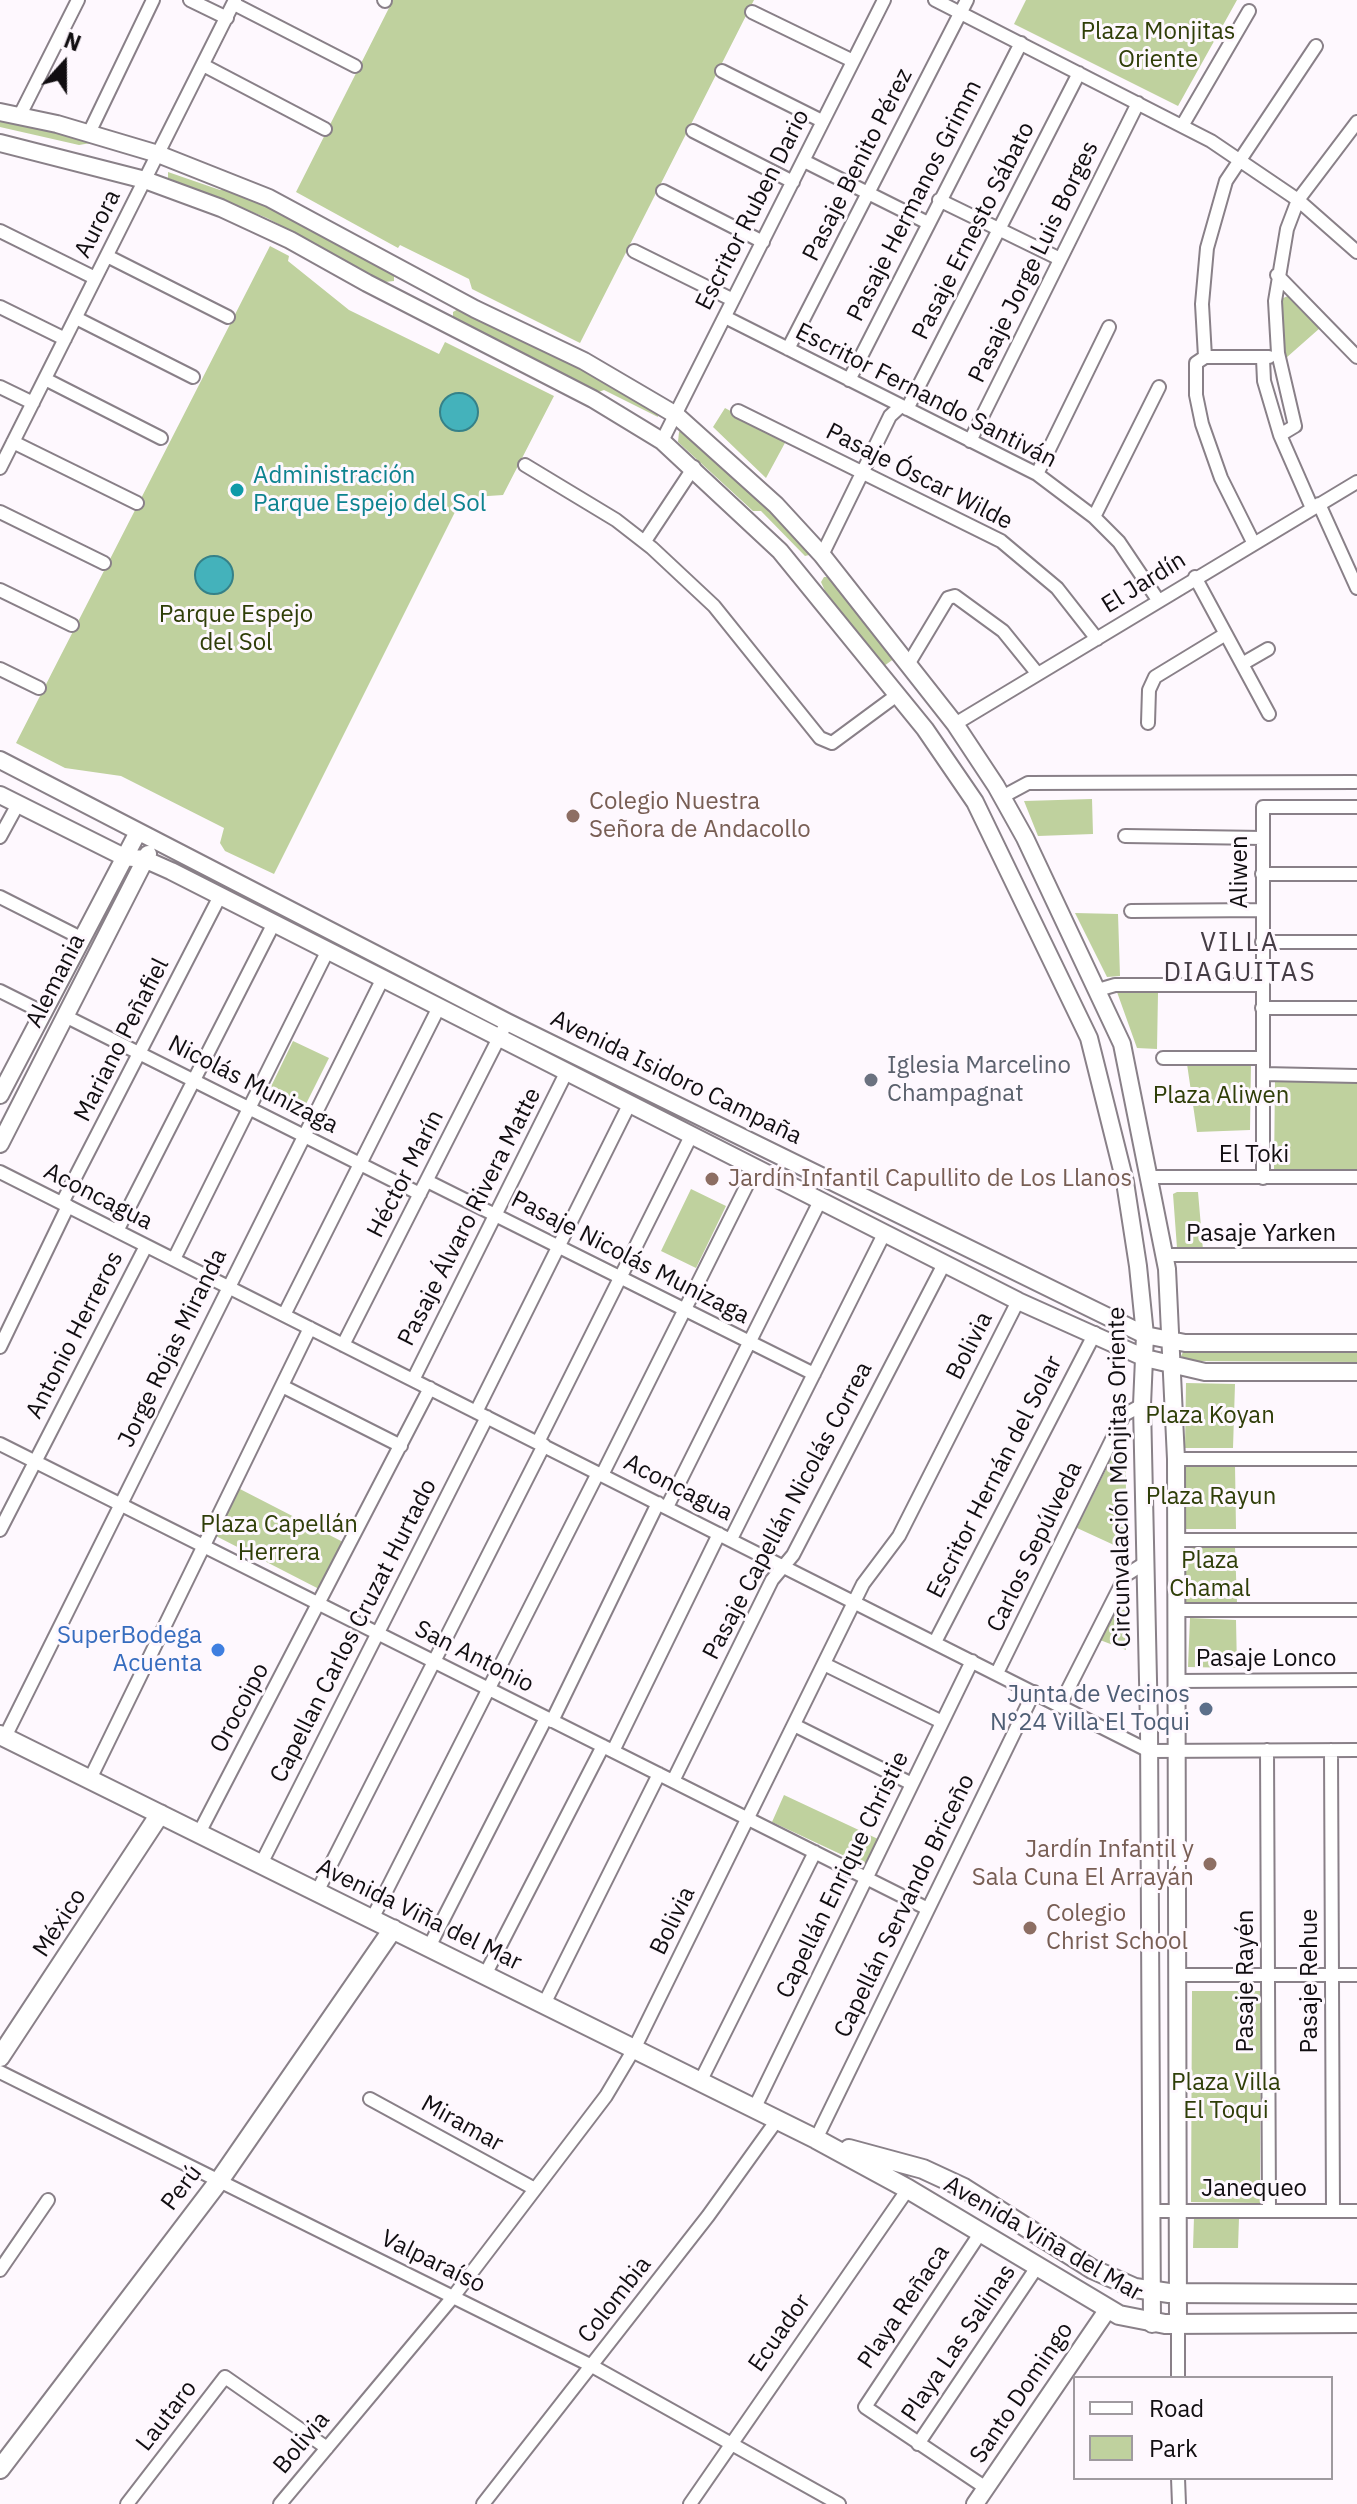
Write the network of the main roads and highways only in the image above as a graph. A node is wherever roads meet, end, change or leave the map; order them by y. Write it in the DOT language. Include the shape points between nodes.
graph roads {
  1 [pos="2,1736"];
  2 [pos="160,1814"];
  3 [pos="393,1929"];
  4 [pos="0,2057"];
  5 [pos="816,2139"];
  6 [pos="911,2167"];
  7 [pos="908,2189"];
  8 [pos="1357,2294"];
  9 [pos="1357,2323"];
  10 [pos="0,2469"];
  1 -- 2 [label="main road, Avenida Viña del Mar"];
  2 -- 3 [label="main road, Avenida Viña del Mar"];
  2 -- 4 [label="main road, México"];
  3 -- 5 [label="main road, Avenida Viña del Mar"];
  3 -- 10 [label="main road, Perú" via="219,2181"];
  5 -- 6 [label="main road, Avenida Viña del Mar"];
  5 -- 7 [label="main road, Avenida Viña del Mar"];
  6 -- 7 [label="main road" via="901,2176"];
  6 -- 8 [label="main road, Avenida Viña del Mar" via="964,2188 1103,2275 1152,2291"];
  7 -- 9 [label="main road, Avenida Viña del Mar" via="1108,2309 1152,2324"];
}
